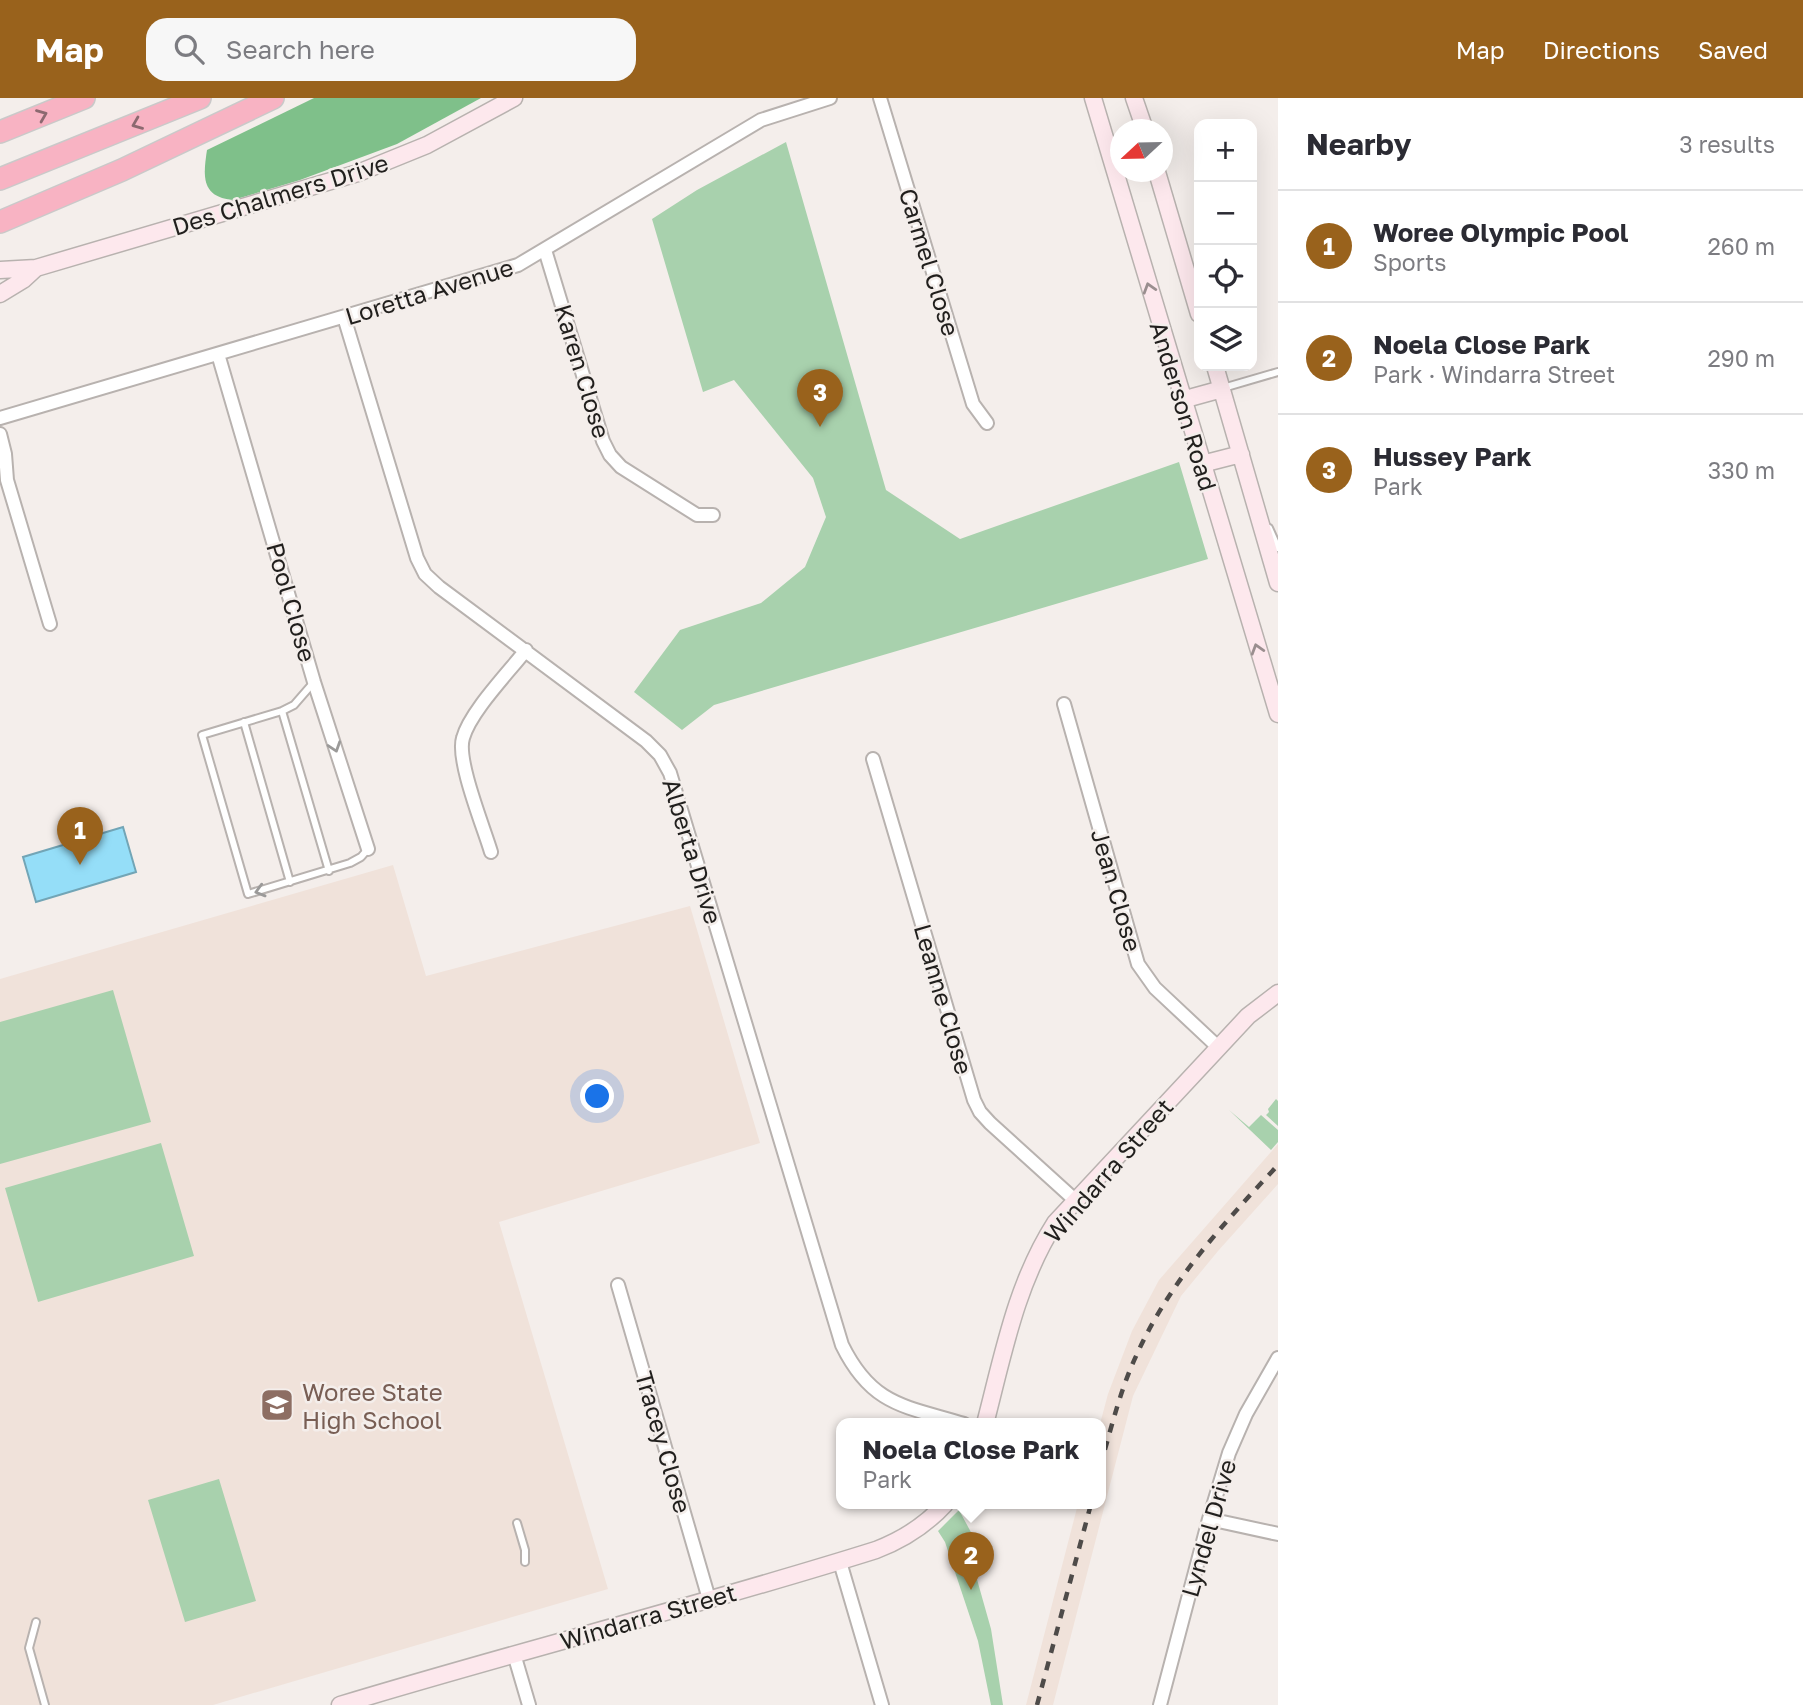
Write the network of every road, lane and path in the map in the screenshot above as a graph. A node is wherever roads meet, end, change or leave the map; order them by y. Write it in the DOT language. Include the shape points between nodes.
graph roads {
  1 [pos="84,98"];
  2 [pos="200,98"];
  3 [pos="273,98"];
  4 [pos="514,98"];
  5 [pos="830,98"];
  6 [pos="880,98"];
  7 [pos="1093,98"];
  8 [pos="1134,98"];
  9 [pos="1141,119"];
  10 [pos="0,132"];
  11 [pos="1110,132"];
  12 [pos="0,180"];
  13 [pos="1125,182"];
  14 [pos="1160,182"];
  15 [pos="0,222"];
  16 [pos="545,250"];
  17 [pos="36,268"];
  18 [pos="0,270"];
  19 [pos="0,294"];
  20 [pos="1197,308"];
  21 [pos="344,317"];
  22 [pos="218,354"];
  23 [pos="1217,371"];
  24 [pos="1278,372"];
  25 [pos="1222,389"];
  26 [pos="1182,400"];
  27 [pos="0,418"];
  28 [pos="987,423"];
  29 [pos="0,434"];
  30 [pos="1241,454"];
  31 [pos="1202,464"];
  32 [pos="2,477"];
  33 [pos="1255,506"];
  34 [pos="713,515"];
  35 [pos="1278,548"];
  36 [pos="1278,583"];
  37 [pos="50,624"];
  38 [pos="526,650"];
  39 [pos="314,682"];
  40 [pos="1064,704"];
  41 [pos="282,711"];
  42 [pos="1278,714"];
  43 [pos="244,722"];
  44 [pos="873,759"];
  45 [pos="368,849"];
  46 [pos="491,852"];
  47 [pos="329,871"];
  48 [pos="290,882"];
  49 [pos="1278,993"];
  50 [pos="1219,1048"];
  51 [pos="1076,1201"];
  52 [pos="618,1285"];
  53 [pos="1278,1359"];
  54 [pos="946,1418"];
  55 [pos="987,1418"];
  56 [pos="940,1509"];
  57 [pos="1209,1519"];
  58 [pos="517,1523"];
  59 [pos="1278,1534"];
  60 [pos="524,1562"];
  61 [pos="840,1562"];
  62 [pos="709,1600"];
  63 [pos="36,1622"];
  64 [pos="514,1654"];
  65 [pos="45,1705"];
  66 [pos="340,1705"];
  67 [pos="529,1705"];
  68 [pos="882,1705"];
  69 [pos="1160,1705"];
  10 -- 1 [label="highway, one-way"];
  2 -- 12 [label="highway, one-way"];
  3 -- 15 [label="highway"];
  4 -- 17 [label="street, Des Chalmers Drive" via="437,140 358,173"];
  5 -- 16 [label="street, Loretta Avenue" via="761,120"];
  6 -- 28 [label="street, Carmel Close" via="973,404"];
  7 -- 11 [label="street, Anderson Road"];
  8 -- 9 [label="street"];
  26 -- 13 [label="street, Anderson Road, one-way"];
  14 -- 20 [label="street, Anderson Road"];
  16 -- 21 [label="street, Loretta Avenue" via="499,272"];
  16 -- 34 [label="street, Karen Close" via="610,455 621,467 697,515"];
  17 -- 18 [label="street, Des Chalmers Drive"];
  17 -- 19 [label="street, Des Chalmers Drive"];
  21 -- 22 [label="street, Loretta Avenue"];
  21 -- 38 [label="street, Alberta Drive" via="425,574"];
  22 -- 27 [label="street, Loretta Avenue"];
  22 -- 39 [label="street, Pool Close"];
  23 -- 25 [label="street, Anderson Road"];
  24 -- 25 [label="lane"];
  25 -- 26 [label="street"];
  25 -- 30 [label="street, Anderson Road"];
  26 -- 31 [label="street, Anderson Road"];
  29 -- 32 [label="street" via="5,454"];
  30 -- 31 [label="street"];
  30 -- 33 [label="street, Anderson Road"];
  42 -- 31 [label="street, Anderson Road, one-way"];
  32 -- 37 [label="street"];
  33 -- 35 [label="lane"];
  33 -- 36 [label="street, Anderson Road"];
  38 -- 46 [label="street" via="469,723 462,740 462,758"];
  38 -- 54 [label="street, Alberta Drive" via="646,741 670,773 842,1345 853,1368 886,1398"];
  39 -- 41 [label="lane" via="294,705"];
  39 -- 45 [label="street, Pool Close, one-way"];
  40 -- 50 [label="street, Jean Close" via="1138,964 1155,988"];
  41 -- 43 [label="lane"];
  41 -- 47 [label="lane"];
  43 -- 48 [label="lane"];
  48 -- 43 [label="lane, one-way" via="248,894 202,735"];
  44 -- 51 [label="street, Leanne Close" via="974,1100 989,1123"];
  45 -- 47 [label="lane" via="361,857"];
  47 -- 48 [label="lane"];
  49 -- 50 [label="street, Windarra Street" via="1252,1012"];
  50 -- 51 [label="street, Windarra Street"];
  51 -- 55 [label="street, Windarra Street" via="1055,1223 1021,1288"];
  52 -- 62 [label="street, Tracey Close"];
  53 -- 57 [label="street, Lyndel Drive" via="1229,1453"];
  56 -- 61 [label="street, Windarra Street" via="897,1542"];
  57 -- 59 [label="street"];
  57 -- 69 [label="street, Lyndel Drive"];
  58 -- 60 [label="lane"];
  61 -- 62 [label="street, Windarra Street"];
  61 -- 68 [label="street"];
  62 -- 64 [label="street, Windarra Street"];
  63 -- 65 [label="lane" via="29,1648"];
  64 -- 66 [label="street, Windarra Street"];
  64 -- 67 [label="street"];
}
